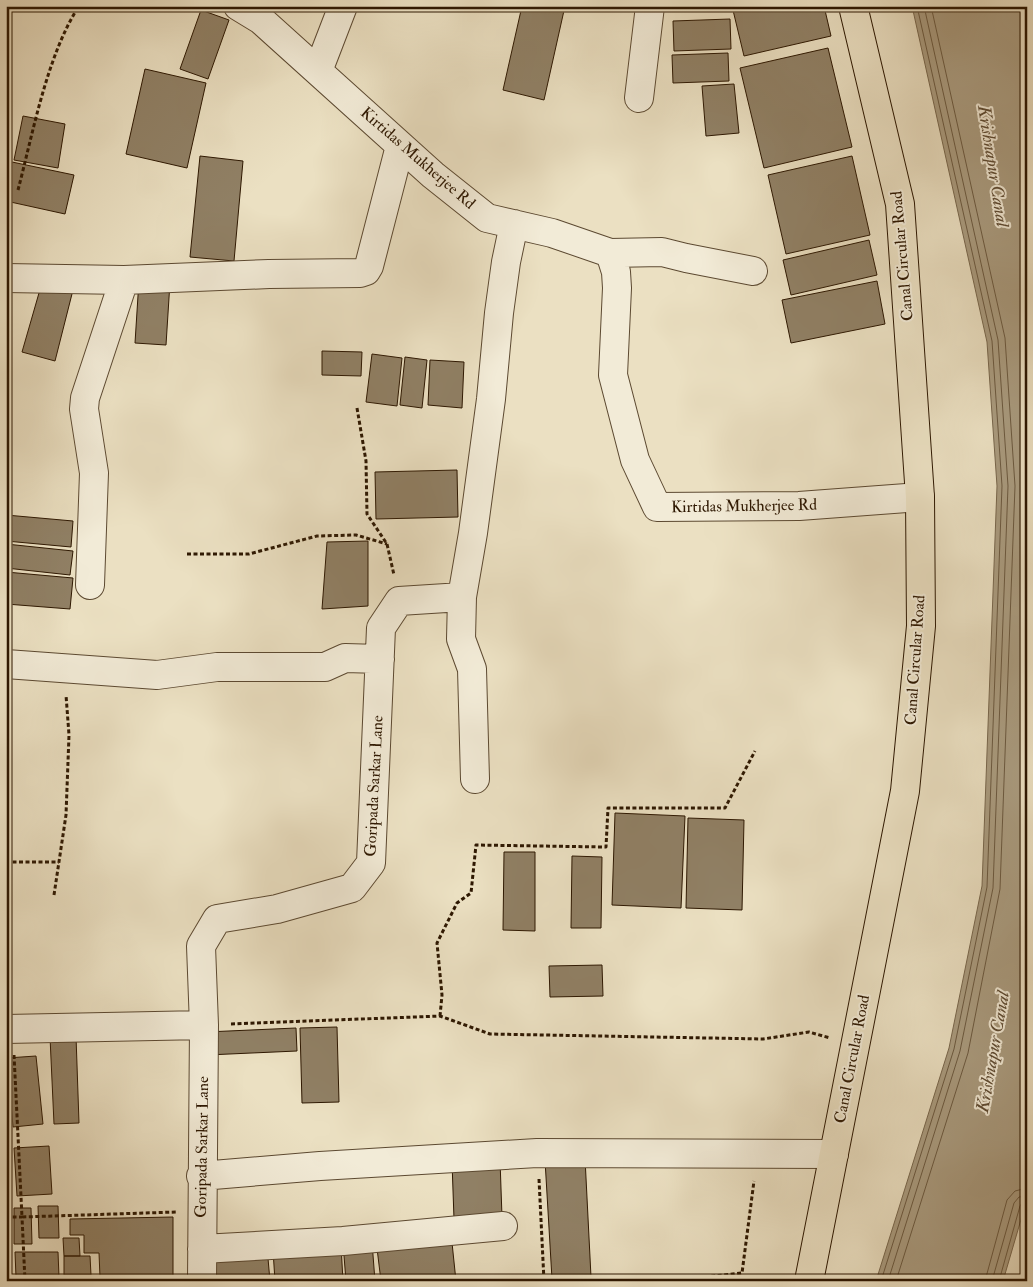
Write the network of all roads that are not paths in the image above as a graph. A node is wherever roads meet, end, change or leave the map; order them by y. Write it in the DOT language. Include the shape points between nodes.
graph roads {
  1 [pos="238,6"];
  2 [pos="343,6"];
  3 [pos="650,6"];
  4 [pos="853,6"];
  5 [pos="318,71"];
  6 [pos="639,98"];
  7 [pos="400,146"];
  8 [pos="514,224"];
  9 [pos="610,253"];
  10 [pos="753,271"];
  11 [pos="6,278"];
  12 [pos="124,280"];
  13 [pos="920,497"];
  14 [pos="90,585"];
  15 [pos="462,597"];
  16 [pos="380,659"];
  17 [pos="6,664"];
  18 [pos="475,779"];
  19 [pos="204,1025"];
  20 [pos="9,1029"];
  21 [pos="834,1154"];
  22 [pos="202,1176"];
  23 [pos="503,1226"];
  24 [pos="202,1249"];
  25 [pos="202,1281"];
  26 [pos="809,1281"];
  1 -- 5 [label="street, Kirtidas Mukherjee Rd" via="262,20"];
  2 -- 5 [label="street"];
  3 -- 6 [label="street"];
  4 -- 13 [label="main road, Canal Circular Road" via="900,204"];
  5 -- 7 [label="street, Kirtidas Mukherjee Rd"];
  7 -- 8 [label="street, Kirtidas Mukherjee Rd" via="487,218"];
  7 -- 12 [label="street" via="366,271"];
  8 -- 9 [label="street, Kirtidas Mukherjee Rd"];
  8 -- 15 [label="street" via="503,279 491,399"];
  9 -- 10 [label="street" via="662,252"];
  9 -- 13 [label="street, Kirtidas Mukherjee Rd" via="617,288 613,375 635,460 657,507 799,506"];
  11 -- 12 [label="street"];
  12 -- 14 [label="street" via="84,398 94,472"];
  13 -- 21 [label="main road, Canal Circular Road" via="921,626 905,791"];
  15 -- 16 [label="street, Goripada Sarkar Lane" via="399,601 382,628"];
  15 -- 18 [label="street" via="461,638 472,669"];
  16 -- 17 [label="street" via="346,658 325,667 217,667 157,675"];
  16 -- 19 [label="street, Goripada Sarkar Lane" via="371,863 352,888 277,909 217,919 201,946"];
  19 -- 20 [label="street"];
  19 -- 22 [label="street, Goripada Sarkar Lane"];
  21 -- 22 [label="street" via="538,1154"];
  21 -- 26 [label="main road, Canal Circular Road"];
  22 -- 24 [label="street, Goripada Sarkar Lane"];
  23 -- 24 [label="street" via="343,1241"];
  24 -- 25 [label="street, Goripada Sarkar Lane"];
}
